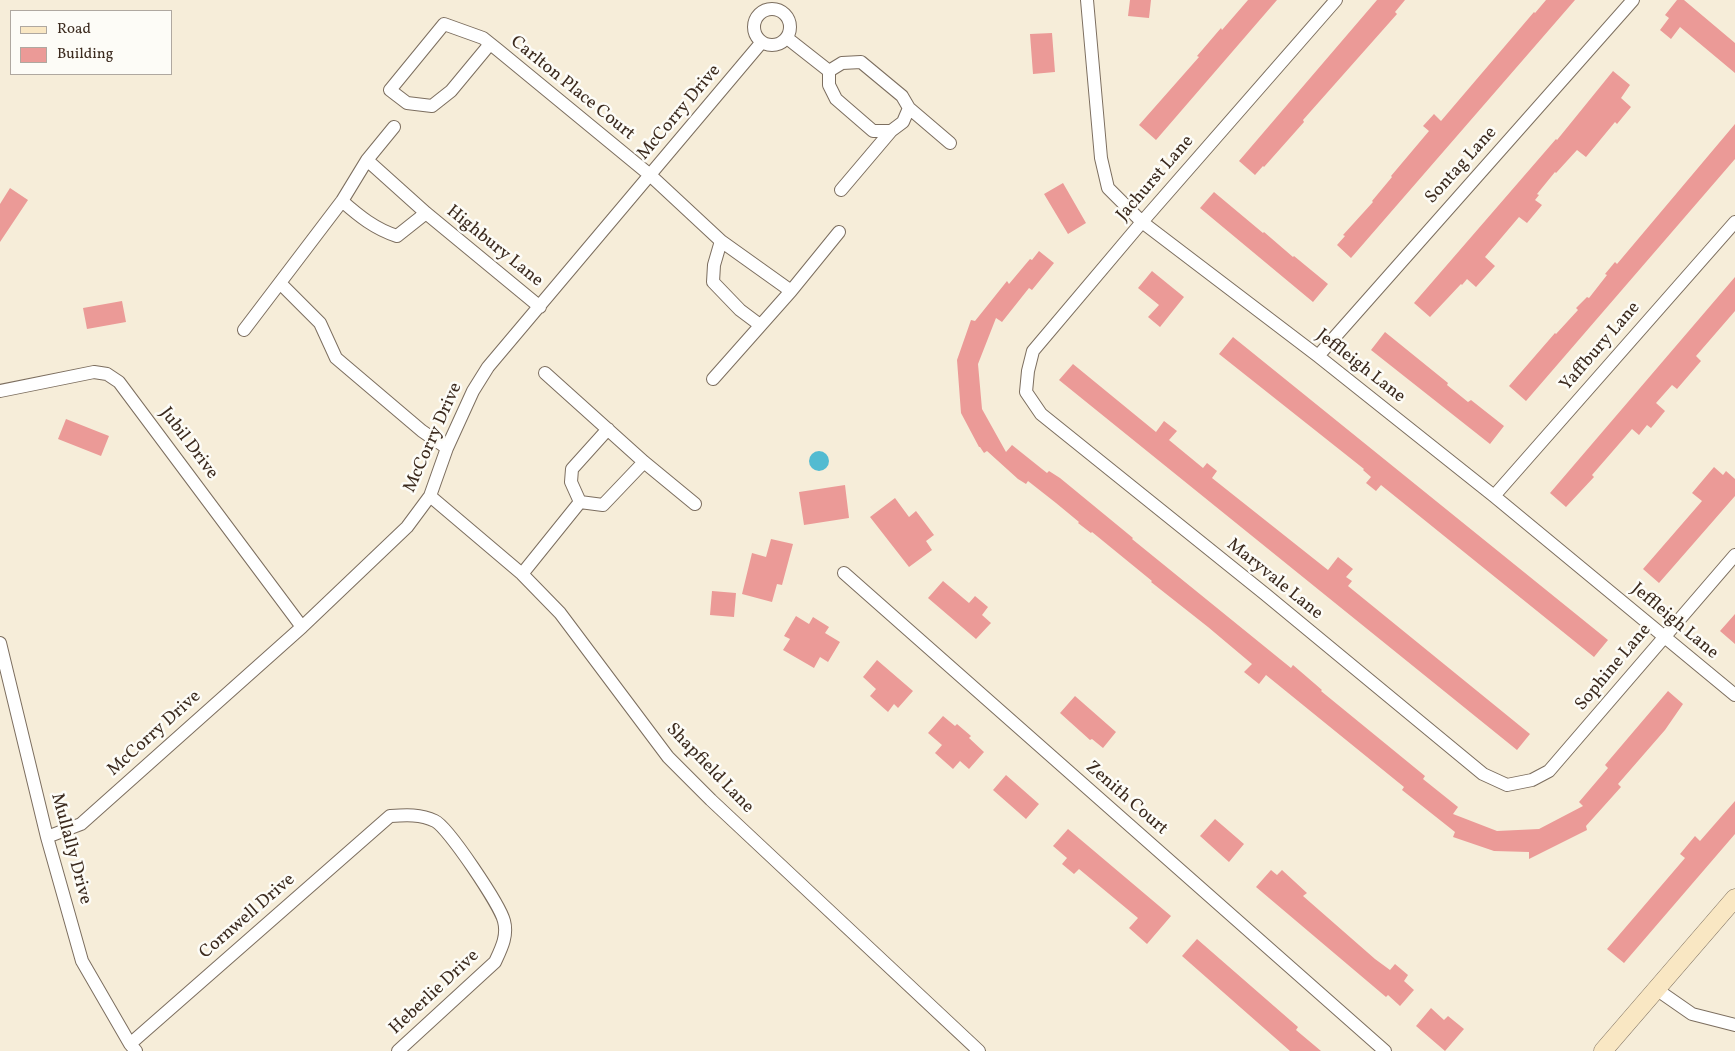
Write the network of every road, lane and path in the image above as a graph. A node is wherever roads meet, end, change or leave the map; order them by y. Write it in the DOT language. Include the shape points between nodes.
graph roads {
  1 [pos="1086,0"];
  2 [pos="1336,0"];
  3 [pos="1633,0"];
  4 [pos="764,5"];
  5 [pos="787,38"];
  6 [pos="761,42"];
  7 [pos="490,44"];
  8 [pos="829,71"];
  9 [pos="909,108"];
  10 [pos="394,127"];
  11 [pos="891,131"];
  12 [pos="950,143"];
  13 [pos="367,160"];
  14 [pos="650,175"];
  15 [pos="841,190"];
  16 [pos="342,201"];
  17 [pos="426,213"];
  18 [pos="1142,222"];
  19 [pos="1735,222"];
  20 [pos="839,232"];
  21 [pos="721,241"];
  22 [pos="280,283"];
  23 [pos="791,291"];
  24 [pos="540,307"];
  25 [pos="760,325"];
  26 [pos="244,330"];
  27 [pos="1318,356"];
  28 [pos="545,373"];
  29 [pos="714,379"];
  30 [pos="0,391"];
  31 [pos="1026,392"];
  32 [pos="608,429"];
  33 [pos="447,448"];
  34 [pos="644,462"];
  35 [pos="430,496"];
  36 [pos="1494,496"];
  37 [pos="580,502"];
  38 [pos="695,504"];
  39 [pos="1735,555"];
  40 [pos="844,573"];
  41 [pos="522,574"];
  42 [pos="302,627"];
  43 [pos="1664,636"];
  44 [pos="0,643"];
  45 [pos="1735,695"];
  46 [pos="1507,785"];
  47 [pos="390,816"];
  48 [pos="47,837"];
  49 [pos="1735,898"];
  50 [pos="1656,988"];
  51 [pos="1735,1025"];
  52 [pos="133,1048"];
  53 [pos="398,1051"];
  54 [pos="979,1051"];
  55 [pos="1385,1051"];
  56 [pos="1602,1051"];
  1 -- 18 [label="street, Jeffleigh Lane" via="1102,166 1108,188"];
  2 -- 18 [label="street, Jachurst Lane"];
  3 -- 27 [label="street, Sontag Lane"];
  4 -- 5 [label="street" via="786,15 790,27"];
  4 -- 6 [label="street" via="753,27"];
  5 -- 6 [label="street" via="772,46"];
  5 -- 8 [label="street"];
  6 -- 14 [label="street, McCorry Drive"];
  7 -- 7 [label="street, Carlton Place Court" via="483,38 444,24 390,90 407,103 432,106 451,91"];
  7 -- 14 [label="street, Carlton Place Court"];
  8 -- 9 [label="street" via="842,63 861,62 902,96"];
  8 -- 11 [label="street" via="829,85 836,99 873,131"];
  9 -- 11 [label="street" via="903,122"];
  9 -- 12 [label="street"];
  10 -- 13 [label="street"];
  11 -- 15 [label="street"];
  13 -- 16 [label="street"];
  13 -- 17 [label="street, Highbury Lane"];
  14 -- 21 [label="street, Carlton Place Court"];
  14 -- 24 [label="street, McCorry Drive"];
  16 -- 17 [label="street, Highbury Lane" via="380,230 397,236"];
  16 -- 22 [label="street"];
  17 -- 24 [label="street, Highbury Lane"];
  18 -- 27 [label="street, Jeffleigh Lane"];
  18 -- 31 [label="street, Jachurst Lane" via="1034,351"];
  19 -- 36 [label="street, Yaffbury Lane"];
  20 -- 23 [label="street"];
  21 -- 23 [label="street, Carlton Place Court"];
  21 -- 25 [label="street" via="713,282"];
  22 -- 26 [label="street"];
  22 -- 33 [label="street" via="320,323 336,358 422,432"];
  23 -- 25 [label="street"];
  24 -- 33 [label="street, McCorry Drive" via="488,367 473,391"];
  25 -- 29 [label="street"];
  27 -- 36 [label="street, Jeffleigh Lane"];
  28 -- 32 [label="street"];
  30 -- 42 [label="street, Jubil Drive" via="94,372 107,374 119,382"];
  31 -- 46 [label="street, Maryvale Lane" via="1041,414 1483,774"];
  32 -- 34 [label="street"];
  32 -- 37 [label="street" via="572,469 571,482"];
  33 -- 35 [label="street, McCorry Drive"];
  34 -- 37 [label="street" via="603,505"];
  34 -- 38 [label="street"];
  35 -- 41 [label="street, Shapfield Lane"];
  35 -- 42 [label="street, McCorry Drive" via="407,527"];
  36 -- 43 [label="street, Jeffleigh Lane"];
  37 -- 41 [label="street"];
  39 -- 43 [label="street, Sophine Lane"];
  40 -- 55 [label="street, Zenith Court"];
  41 -- 54 [label="street, Shapfield Lane" via="560,613 668,758"];
  42 -- 48 [label="street, McCorry Drive" via="81,824"];
  43 -- 45 [label="street, Jeffleigh Lane"];
  43 -- 46 [label="street, Sophine Lane" via="1549,771 1532,780"];
  44 -- 48 [label="street, Mullally Drive"];
  47 -- 52 [label="street, Cornwell Drive"];
  47 -- 53 [label="street, Heberlie Drive" via="414,814 437,821 478,873 504,922 505,942 496,962"];
  48 -- 52 [label="street, Mullally Drive" via="82,961"];
  49 -- 50 [label="main road"];
  50 -- 51 [label="street" via="1692,1014"];
  50 -- 56 [label="main road"];
}
